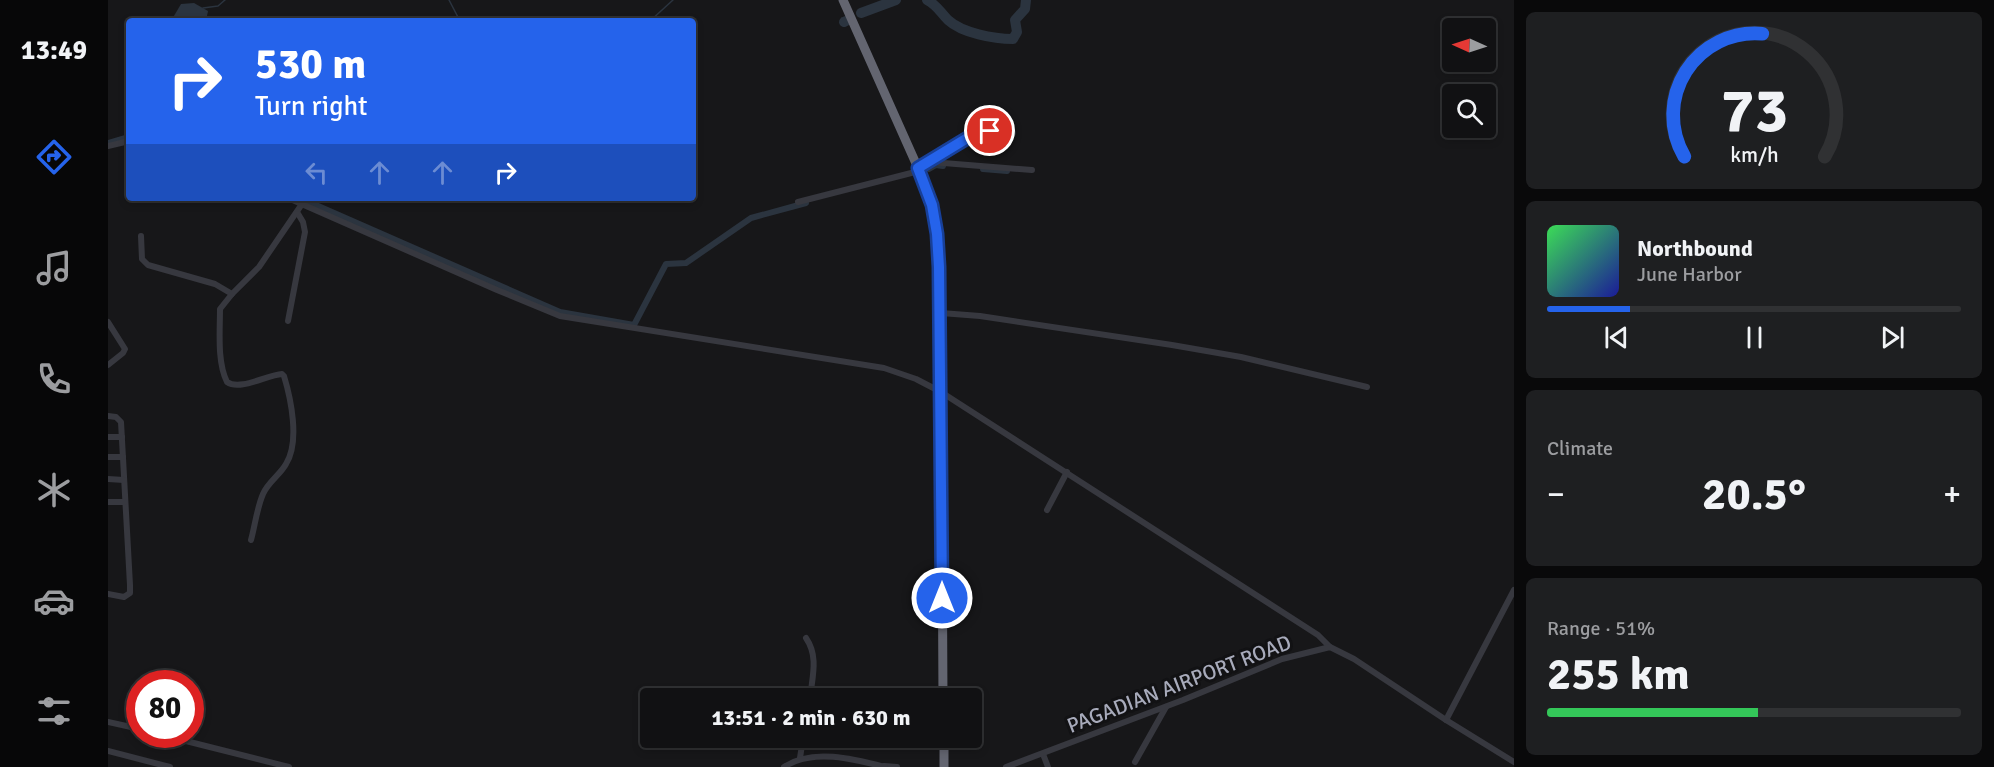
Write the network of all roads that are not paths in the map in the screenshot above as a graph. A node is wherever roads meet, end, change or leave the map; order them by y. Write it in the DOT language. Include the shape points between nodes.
graph roads {
  1 [pos="843,0"];
  2 [pos="1013,133"];
  3 [pos="126,142"];
  4 [pos="108,146"];
  5 [pos="930,162"];
  6 [pos="918,170"];
  7 [pos="1032,170"];
  8 [pos="295,201"];
  9 [pos="798,202"];
  10 [pos="302,204"];
  11 [pos="297,212"];
  12 [pos="141,236"];
  13 [pos="232,294"];
  14 [pos="941,313"];
  15 [pos="288,321"];
  16 [pos="108,322"];
  17 [pos="111,332"];
  18 [pos="108,365"];
  19 [pos="1367,387"];
  20 [pos="941,392"];
  21 [pos="108,416"];
  22 [pos="108,437"];
  23 [pos="122,437"];
  24 [pos="108,457"];
  25 [pos="123,457"];
  26 [pos="1067,472"];
  27 [pos="108,479"];
  28 [pos="124,480"];
  29 [pos="108,502"];
  30 [pos="125,502"];
  31 [pos="1047,510"];
  32 [pos="251,540"];
  33 [pos="1514,590"];
  34 [pos="108,594"];
  35 [pos="806,638"];
  36 [pos="1330,647"];
  37 [pos="811,688"];
  38 [pos="943,688"];
  39 [pos="1166,706"];
  40 [pos="1446,720"];
  41 [pos="108,722"];
  42 [pos="126,726"];
  43 [pos="204,746"];
  44 [pos="802,748"];
  45 [pos="944,748"];
  46 [pos="108,751"];
  47 [pos="1042,754"];
  48 [pos="800,758"];
  49 [pos="1135,762"];
  50 [pos="1514,762"];
  51 [pos="170,767"];
  52 [pos="289,767"];
  53 [pos="784,767"];
  54 [pos="885,767"];
  55 [pos="897,767"];
  56 [pos="944,767"];
  57 [pos="1006,767"];
  58 [pos="1048,767"];
  1 -- 6 [label="highway"];
  2 -- 5 [label="street" via="981,132"];
  3 -- 4 [label="street"];
  5 -- 6 [label="street"];
  5 -- 7 [label="street"];
  6 -- 9 [label="street"];
  6 -- 14 [label="highway" via="932,205 937,234"];
  8 -- 10 [label="street"];
  10 -- 11 [label="street"];
  10 -- 20 [label="street" via="560,316 884,368"];
  11 -- 13 [label="street" via="260,267"];
  11 -- 15 [label="street" via="304,232"];
  12 -- 13 [label="street" via="142,259 148,265 215,284"];
  13 -- 32 [label="street" via="220,309 218,338 225,377 235,385 282,374 293,416 289,459 264,491"];
  14 -- 19 [label="street" via="1172,345"];
  14 -- 20 [label="highway"];
  16 -- 17 [label="street"];
  17 -- 18 [label="street" via="125,349"];
  20 -- 26 [label="street"];
  20 -- 38 [label="highway"];
  21 -- 23 [label="street" via="119,418"];
  22 -- 23 [label="street"];
  23 -- 25 [label="street"];
  24 -- 25 [label="street"];
  25 -- 28 [label="street"];
  26 -- 31 [label="street"];
  26 -- 36 [label="street" via="1318,635"];
  27 -- 28 [label="street"];
  28 -- 30 [label="street"];
  29 -- 30 [label="street"];
  30 -- 34 [label="street" via="130,593 124,597"];
  33 -- 40 [label="street"];
  35 -- 37 [label="street" via="814,658"];
  36 -- 39 [label="street, PAGADIAN AIRPORT ROAD" via="1282,659"];
  36 -- 40 [label="street"];
  39 -- 47 [label="street, PAGADIAN AIRPORT ROAD"];
  39 -- 49 [label="street"];
  40 -- 50 [label="street"];
  41 -- 42 [label="street"];
  43 -- 52 [label="street"];
  44 -- 48 [label="street"];
  45 -- 56 [label="highway"];
  46 -- 51 [label="street"];
  47 -- 57 [label="street, PAGADIAN AIRPORT ROAD"];
  47 -- 58 [label="street"];
  48 -- 53 [label="street"];
  48 -- 54 [label="street" via="839,758"];
  54 -- 55 [label="street"];
}
